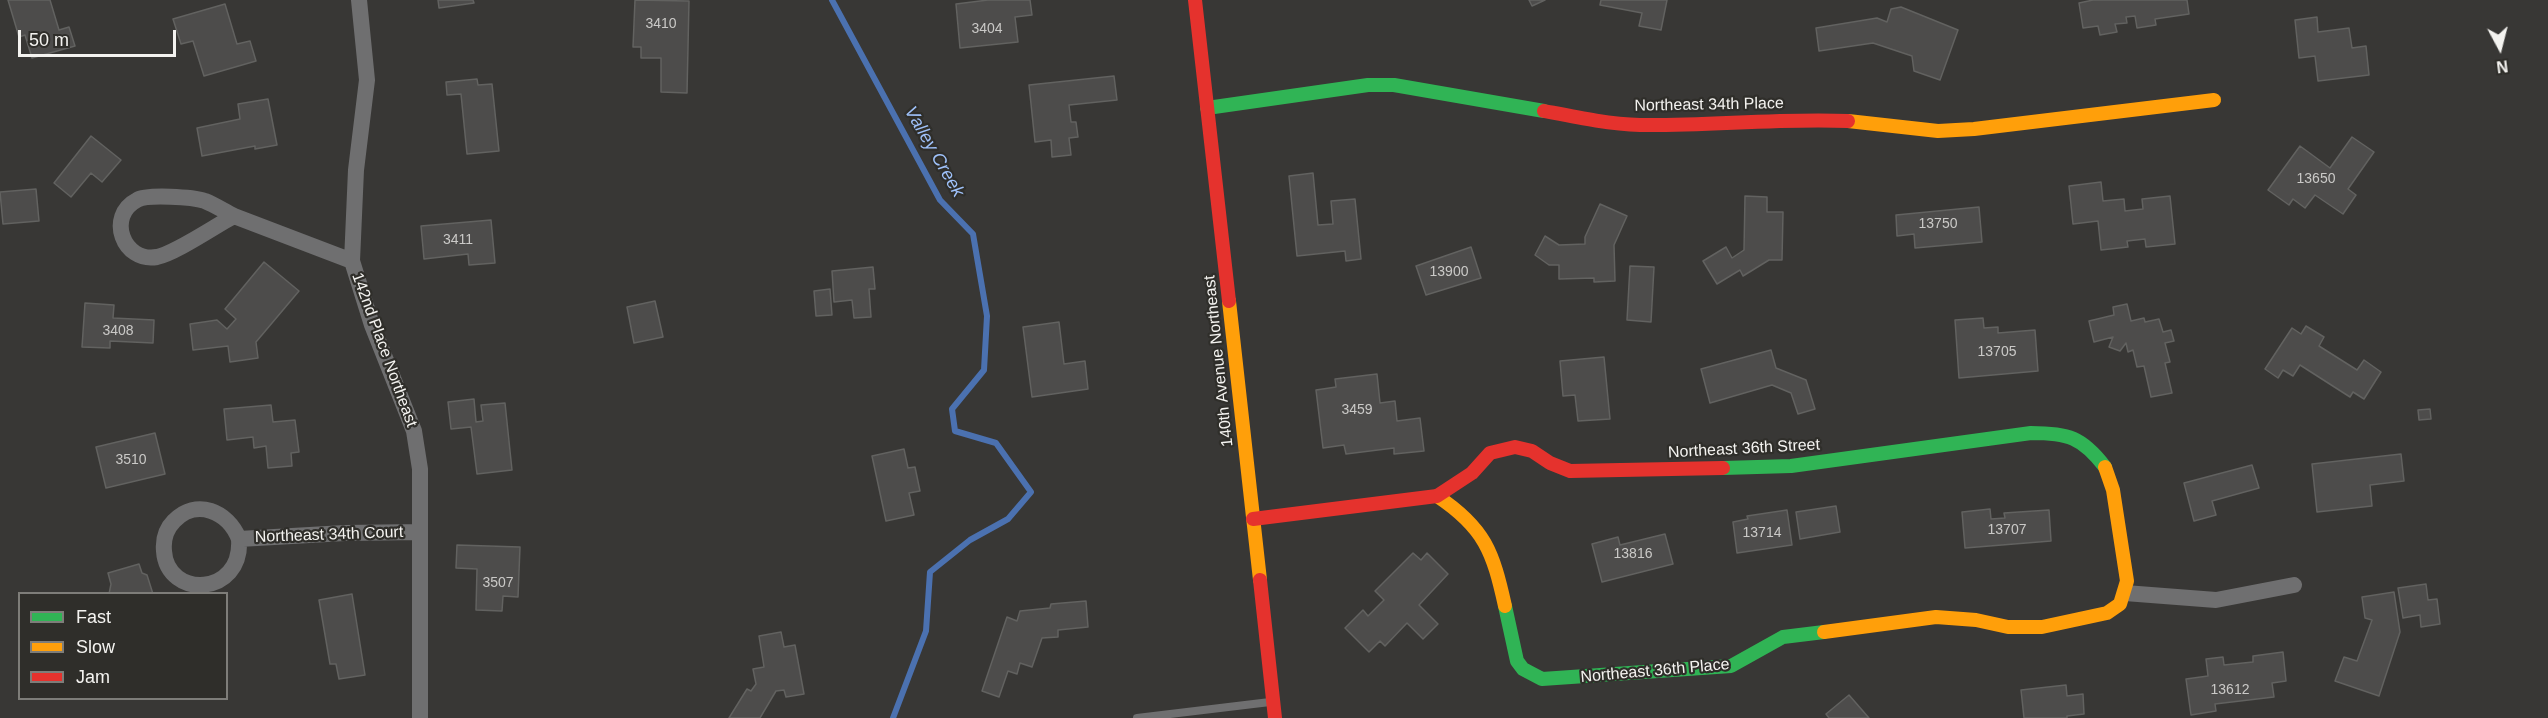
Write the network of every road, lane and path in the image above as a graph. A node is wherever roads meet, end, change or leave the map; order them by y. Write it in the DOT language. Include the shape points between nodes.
graph roads {
  1 [pos="348,0"];
  2 [pos="359,0"];
  3 [pos="1195,0"];
  4 [pos="360,19"];
  5 [pos="2214,99"];
  6 [pos="1207,108"];
  7 [pos="234,216"];
  8 [pos="352,261"];
  9 [pos="1437,496"];
  10 [pos="1253,519"];
  11 [pos="419,532"];
  12 [pos="239,538"];
  13 [pos="2294,585"];
  14 [pos="2123,598"];
  15 [pos="1274,702"];
  16 [pos="420,718"];
  17 [pos="1137,718"];
  18 [pos="1275,718"];
  1 -- 4 [label="street, 142nd Place Northeast"];
  2 -- 4 [label="street, 142nd Place Northeast"];
  3 -- 6 [label="street, 140th Avenue Northeast"];
  4 -- 8 [label="street, 142nd Place Northeast" via="367,80 356,170"];
  5 -- 6 [label="street, Northeast 34th Place" via="1938,131 1861,121 1801,119 1639,125 1394,85 1368,85"];
  6 -- 10 [label="street, 140th Avenue Northeast"];
  7 -- 7 [label="street" via="156,257 132,252 120,229 129,206 144,197 203,200"];
  7 -- 8 [label="street"];
  8 -- 11 [label="street, 142nd Place Northeast" via="372,325 414,431 420,469"];
  9 -- 10 [label="street, Northeast 36th Street"];
  9 -- 14 [label="street, Northeast 36th Place" via="1481,534 1498,579 1517,661 1542,679 1731,666 1783,637 1935,617 2008,627 2042,627 2098,615"];
  9 -- 14 [label="street, Northeast 36th Street" via="1472,473 1490,453 1515,447 1532,451 1570,471 1616,472 1791,466 2031,433 2058,433 2083,442 2106,469 2114,490 2127,581"];
  10 -- 15 [label="street, 140th Avenue Northeast"];
  11 -- 12 [label="street, Northeast 34th Court"];
  11 -- 16 [label="street, 142nd Place Northeast"];
  12 -- 12 [label="street, Northeast 34th Court" via="220,513 188,511 165,534 164,555 174,574 183,581 215,583 238,560"];
  13 -- 14 [label="street, Northeast 36th Place" via="2216,600"];
  15 -- 17 [label="lane"];
  15 -- 18 [label="street, 140th Avenue Northeast"];
}
